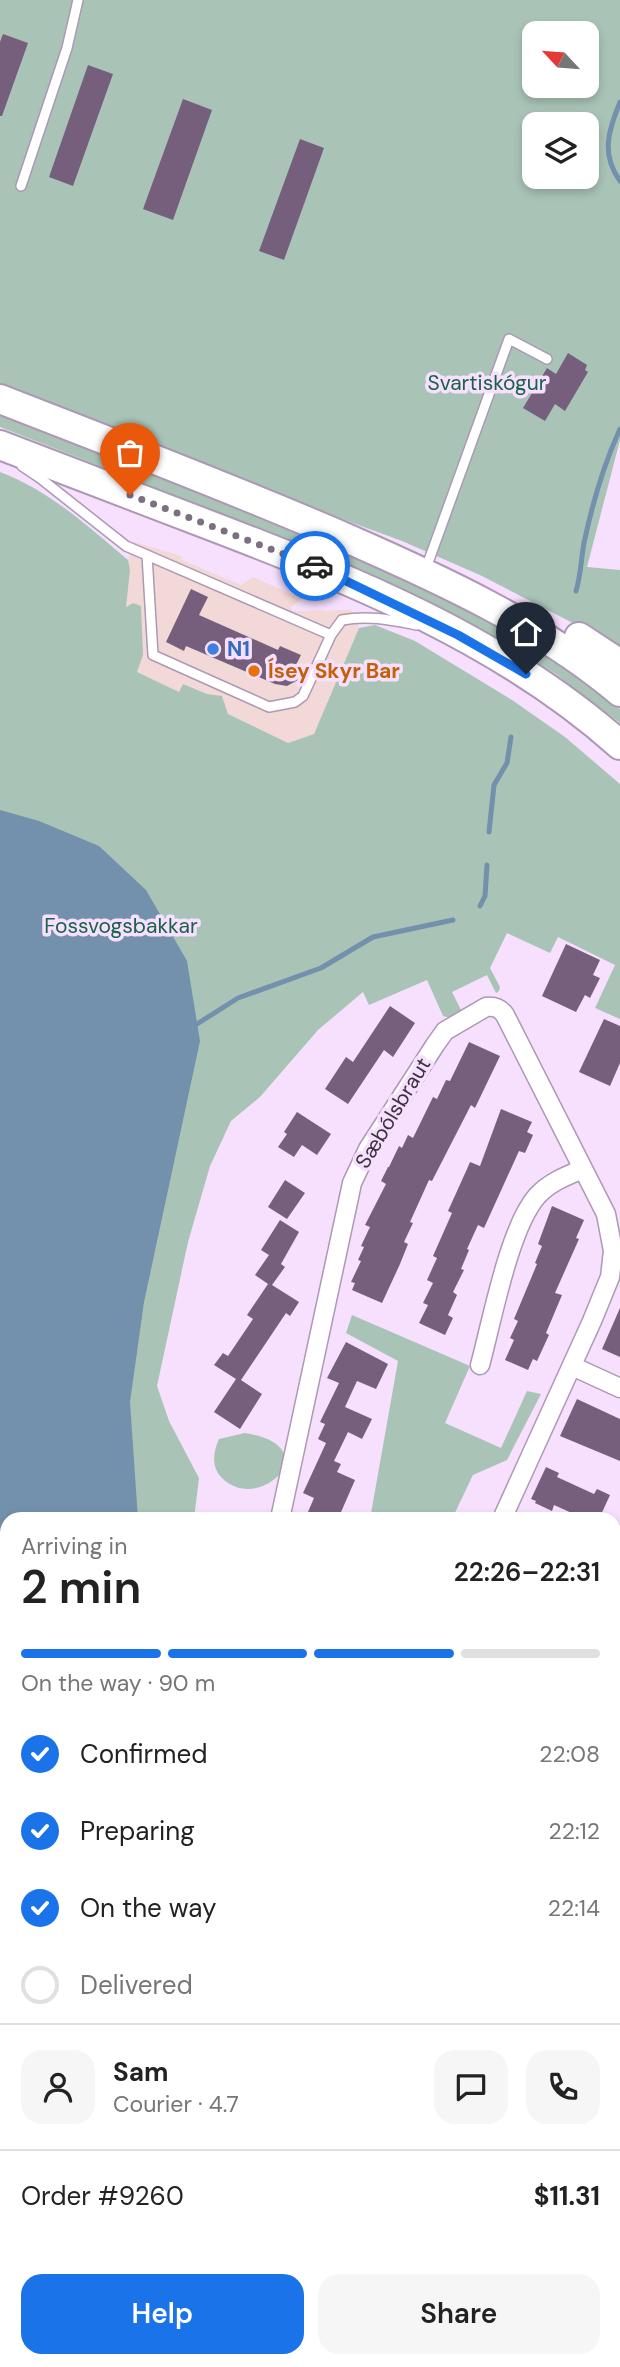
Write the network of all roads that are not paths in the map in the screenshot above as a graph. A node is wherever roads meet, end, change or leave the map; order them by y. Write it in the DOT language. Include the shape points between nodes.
graph roads {
  1 [pos="78,0"];
  2 [pos="20,186"];
  3 [pos="547,359"];
  4 [pos="0,399"];
  5 [pos="0,445"];
  6 [pos="0,452"];
  7 [pos="147,555"];
  8 [pos="435,577"];
  9 [pos="331,635"];
  10 [pos="458,635"];
  11 [pos="620,664"];
  12 [pos="620,692"];
  13 [pos="620,746"];
  14 [pos="583,1169"];
  15 [pos="480,1365"];
  16 [pos="572,1366"];
  17 [pos="620,1388"];
  18 [pos="282,1512"];
  19 [pos="506,1512"];
  1 -- 2 [label="lane" via="67,48"];
  3 -- 8 [label="lane" via="509,339"];
  4 -- 8 [label="main road" via="250,496"];
  5 -- 10 [label="main road" via="313,564"];
  6 -- 7 [label="lane" via="126,546"];
  7 -- 9 [label="lane"];
  7 -- 9 [label="lane" via="153,655 269,707 303,696"];
  8 -- 11 [label="main road" via="488,590 529,608"];
  8 -- 12 [label="main road" via="560,648"];
  9 -- 10 [label="lane" via="342,620 359,617"];
  10 -- 13 [label="main road" via="526,674"];
  14 -- 15 [label="street" via="554,1182 531,1204 516,1236"];
  14 -- 16 [label="street, Sæbólsbraut" via="606,1214 613,1251 606,1289"];
  14 -- 18 [label="street, Sæbólsbraut" via="502,1011 486,1007 445,1031 404,1090 352,1183"];
  16 -- 17 [label="street"];
  16 -- 19 [label="street, Sæbólsbraut"];
}
